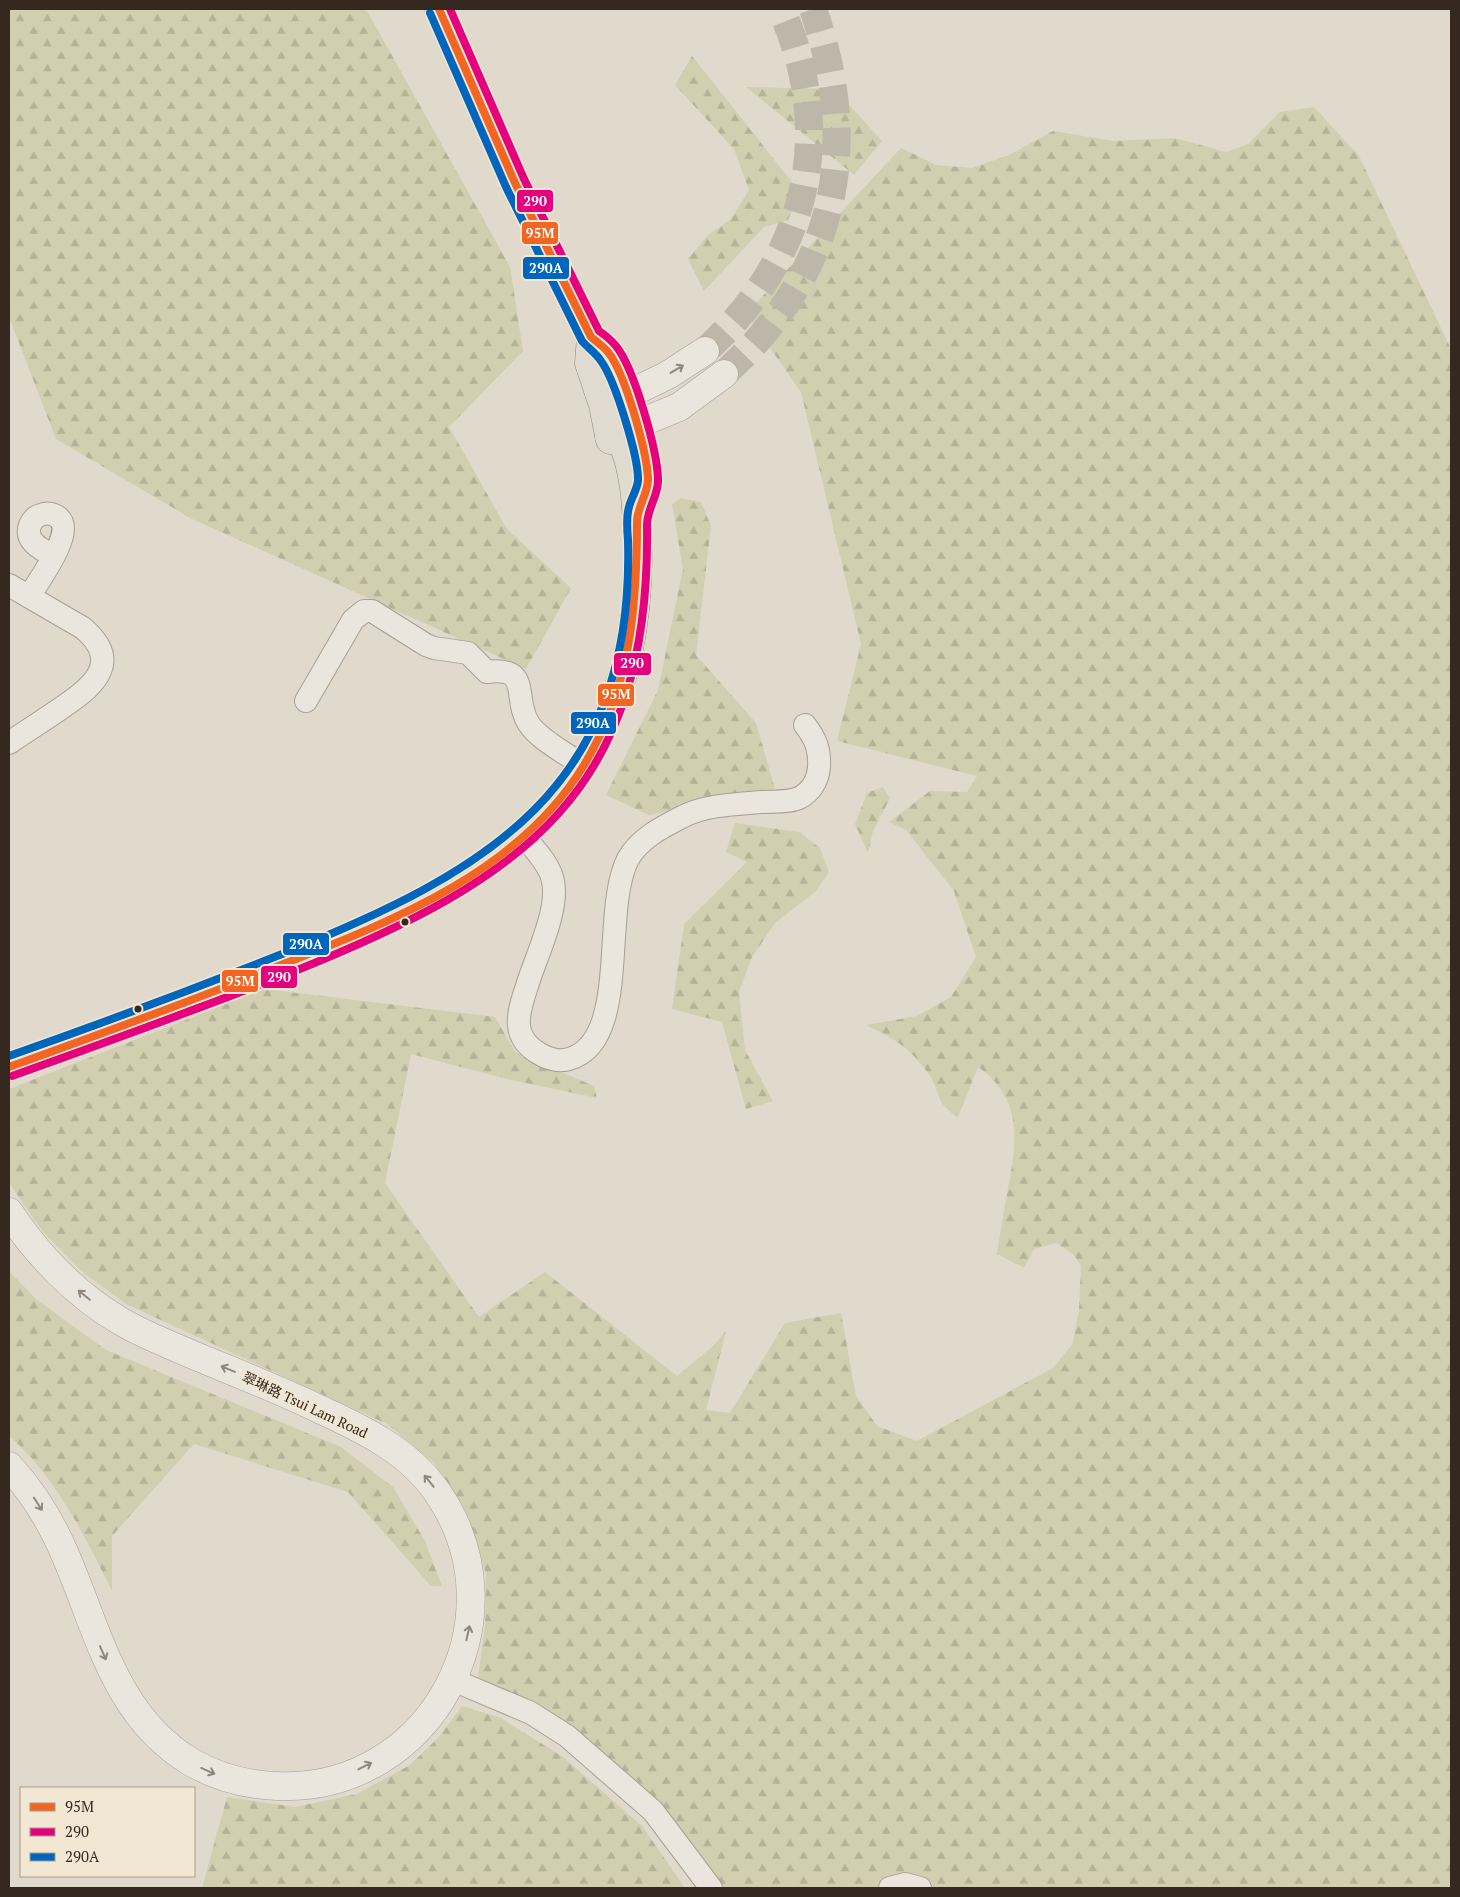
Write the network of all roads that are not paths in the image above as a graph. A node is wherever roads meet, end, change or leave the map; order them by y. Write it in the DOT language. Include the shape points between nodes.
graph roads {
  1 [pos="440,9"];
  2 [pos="591,337"];
  3 [pos="705,352"];
  4 [pos="724,374"];
  5 [pos="638,390"];
  6 [pos="622,431"];
  7 [pos="53,556"];
  8 [pos="9,585"];
  9 [pos="29,597"];
  10 [pos="306,701"];
  11 [pos="805,725"];
  12 [pos="9,743"];
  13 [pos="583,766"];
  14 [pos="523,835"];
  15 [pos="9,1067"];
  16 [pos="9,1212"];
  17 [pos="9,1466"];
  18 [pos="453,1680"];
  19 [pos="711,1888"];
  20 [pos="890,1888"];
  21 [pos="920,1888"];
  1 -- 2 [label="main road" via="514,183"];
  2 -- 5 [label="main road"];
  2 -- 6 [label="main road" via="589,363 603,405"];
  5 -- 3 [label="street, one-way"];
  4 -- 6 [label="street" via="679,407"];
  5 -- 6 [label="main road"];
  6 -- 13 [label="main road" via="636,511 638,546 634,620 627,658 603,729"];
  7 -- 9 [label="street"];
  8 -- 9 [label="street"];
  9 -- 12 [label="street" via="93,637 101,650 102,665 97,679 85,692"];
  10 -- 13 [label="street" via="353,620 364,611 372,611 426,645 468,653 487,672 503,670 512,674 518,682 528,724 538,735"];
  11 -- 14 [label="street" via="820,750 816,782 806,794 791,800 687,814 643,841 629,858 619,882 614,910 609,1005 595,1041 582,1056 566,1060 548,1059 530,1049 521,1038 522,1002 552,912 554,892 548,870"];
  13 -- 14 [label="main road"];
  14 -- 15 [label="main road" via="489,863 418,907 190,1002"];
  18 -- 16 [label="street, 翠琳路 Tsui Lam Road, one-way" via="469,1632 472,1612 470,1574 449,1512 419,1470 394,1449 339,1418 122,1322 92,1302 58,1272 26,1237"];
  17 -- 18 [label="street, 翠琳路 Tsui Lam Road, one-way" via="50,1523 68,1561 97,1640 129,1703 158,1738 175,1752 209,1771 242,1782 280,1786 323,1783 345,1776 369,1765 408,1739 430,1716"];
  18 -- 19 [label="street" via="531,1713 567,1736 653,1811"];
  20 -- 21 [label="street" via="905,1884"];
}
